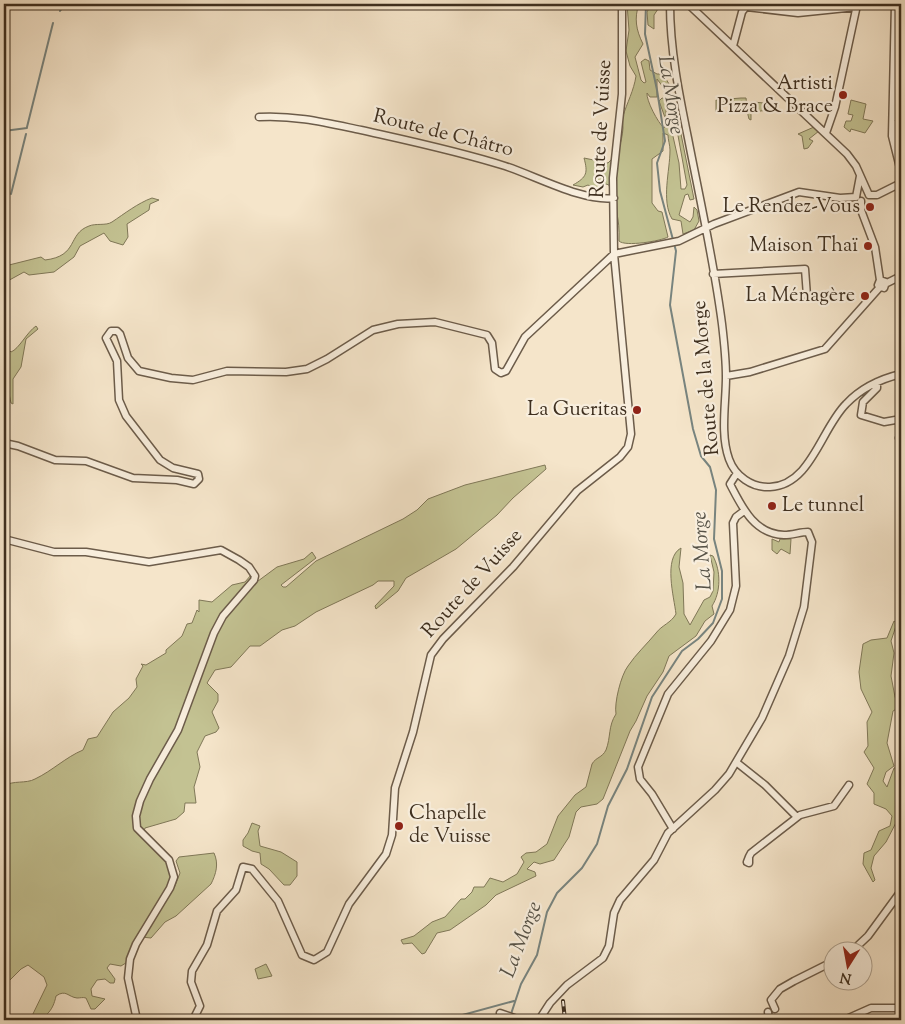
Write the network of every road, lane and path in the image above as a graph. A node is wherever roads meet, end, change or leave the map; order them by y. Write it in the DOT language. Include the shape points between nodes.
graph roads {
  1 [pos="622,4"];
  2 [pos="670,4"];
  3 [pos="688,4"];
  4 [pos="895,4"];
  5 [pos="856,5"];
  6 [pos="733,46"];
  7 [pos="901,116"];
  8 [pos="259,117"];
  9 [pos="893,118"];
  10 [pos="826,134"];
  11 [pos="901,172"];
  12 [pos="860,174"];
  13 [pos="901,184"];
  14 [pos="868,193"];
  15 [pos="858,196"];
  16 [pos="614,198"];
  17 [pos="705,228"];
  18 [pos="614,254"];
  19 [pos="713,274"];
  20 [pos="901,276"];
  21 [pos="882,284"];
  22 [pos="807,296"];
  23 [pos="901,374"];
  24 [pos="726,376"];
  25 [pos="877,382"];
  26 [pos="901,419"];
  27 [pos="901,434"];
  28 [pos="901,442"];
  29 [pos="4,443"];
  30 [pos="737,473"];
  31 [pos="744,512"];
  32 [pos="4,539"];
  33 [pos="736,762"];
  34 [pos="849,785"];
  35 [pos="797,817"];
  36 [pos="673,829"];
  37 [pos="749,858"];
  38 [pos="901,891"];
  39 [pos="862,942"];
  40 [pos="822,967"];
  41 [pos="901,1008"];
  42 [pos="775,1009"];
  43 [pos="768,1012"];
  44 [pos="502,1014"];
  45 [pos="517,1019"];
  46 [pos="137,1020"];
  47 [pos="193,1020"];
  48 [pos="539,1020"];
  49 [pos="769,1020"];
  50 [pos="844,1020"];
  1 -- 16 [label="street, Route de Vuisse" via="622,94 612,178"];
  2 -- 17 [label="street, Route de la Morge" via="680,98"];
  3 -- 6 [label="street"];
  4 -- 9 [label="street"];
  5 -- 6 [label="street" via="798,13 746,7"];
  5 -- 10 [label="street" via="835,107"];
  6 -- 10 [label="street"];
  7 -- 9 [label="street"];
  8 -- 16 [label="street, Route de Châtro" via="314,119 429,144 572,190"];
  9 -- 11 [label="street" via="893,143"];
  10 -- 12 [label="street" via="852,160"];
  12 -- 14 [label="street"];
  12 -- 15 [label="street"];
  13 -- 14 [label="street" via="877,195"];
  14 -- 15 [label="street" via="862,188"];
  14 -- 15 [label="street" via="867,200"];
  15 -- 17 [label="street" via="840,198 799,192"];
  15 -- 21 [label="street" via="875,247"];
  16 -- 18 [label="street, Route de Vuisse"];
  17 -- 18 [label="street" via="679,241"];
  17 -- 19 [label="street, Route de la Morge"];
  18 -- 29 [label="street" via="525,337 506,371 501,373 495,369 492,343 486,335 435,322 398,324 373,330 317,365 298,372 227,371 193,380 139,371 128,358 120,334 111,331 106,338 118,361 118,392 123,410 160,460 173,468 198,474 199,479 194,484 134,478 86,461 55,460"];
  18 -- 47 [label="street, Route de Vuisse" via="631,434 628,447 578,491 513,567 443,638 432,655 413,732 394,788 390,844 348,904 327,952 314,960 302,955 277,898 252,869 243,867 236,890 217,911 207,942 193,968 191,980 200,1006"];
  19 -- 22 [label="street" via="805,269"];
  19 -- 24 [label="street, Route de la Morge" via="722,323"];
  20 -- 21 [label="street"];
  21 -- 24 [label="street" via="825,349"];
  23 -- 25 [label="street, Route de la Morge"];
  24 -- 30 [label="street, Route de la Morge" via="726,451"];
  25 -- 26 [label="street" via="877,388 861,406 861,415 884,422"];
  25 -- 30 [label="street, Route de la Morge" via="859,392 841,409 806,466 792,480 782,485 762,487"];
  27 -- 28 [label="street"];
  30 -- 31 [label="street" via="730,484"];
  31 -- 33 [label="street" via="774,533 808,532 812,542 797,633 777,686"];
  31 -- 36 [label="street" via="733,523 736,586 730,610 711,641 668,694 638,767 640,779"];
  32 -- 46 [label="street" via="54,552 86,552 149,562 221,550 250,567 255,576 223,616 214,633 178,730 150,779 137,811 137,828 168,860 174,878 130,959 128,978"];
  33 -- 35 [label="street"];
  33 -- 36 [label="street" via="715,790"];
  34 -- 35 [label="street" via="834,806"];
  35 -- 37 [label="street" via="763,842"];
  36 -- 48 [label="street" via="663,840 654,860 620,900 603,958 563,988"];
  38 -- 39 [label="street"];
  40 -- 42 [label="street" via="780,989 771,1000"];
  41 -- 50 [label="street" via="871,1008"];
  43 -- 49 [label="street"];
  44 -- 45 [label="street"];
}
